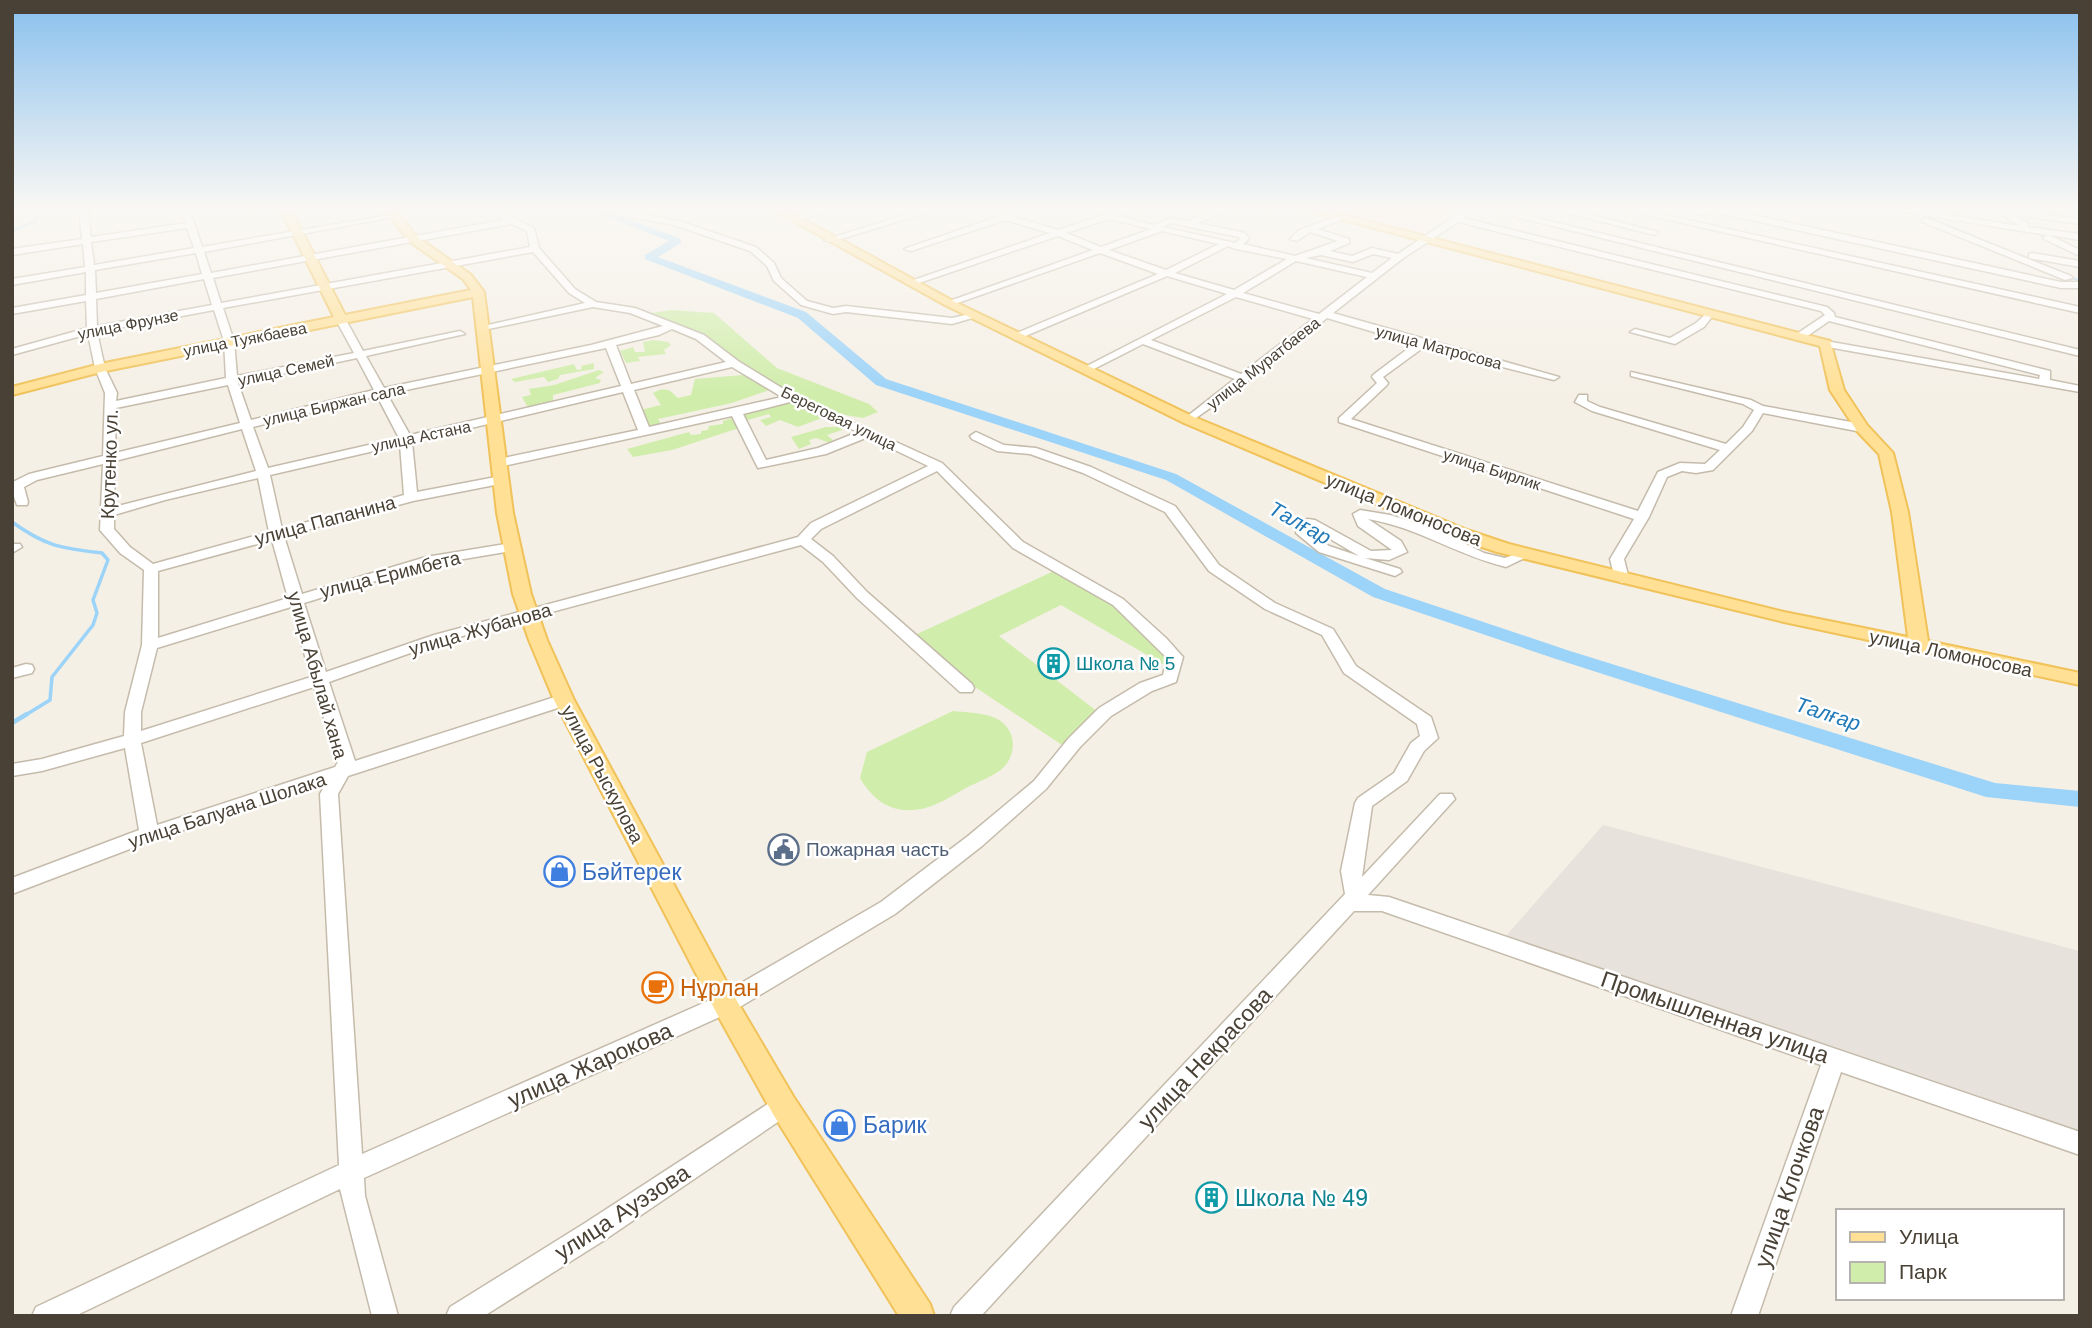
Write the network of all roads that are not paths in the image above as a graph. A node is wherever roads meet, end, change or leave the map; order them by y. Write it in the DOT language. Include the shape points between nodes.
graph roads {
  1 [pos="79,270"];
  2 [pos="90,270"];
  3 [pos="206,270"];
  4 [pos="242,270"];
  5 [pos="315,270"];
  6 [pos="411,270"];
  7 [pos="457,270"];
  8 [pos="553,270"];
  9 [pos="773,270"];
  10 [pos="885,270"];
  11 [pos="950,270"];
  12 [pos="1040,270"];
  13 [pos="1153,270"];
  14 [pos="1174,270"];
  15 [pos="1275,270"];
  16 [pos="1345,270"];
  17 [pos="1381,270"];
  18 [pos="1539,270"];
  19 [pos="1665,270"];
  20 [pos="1741,270"];
  21 [pos="1857,270"];
  22 [pos="1898,270"];
  23 [pos="1991,270"];
  24 [pos="2047,270"];
  25 [pos="1907,272"];
  26 [pos="1165,274"];
  27 [pos="208,276"];
  28 [pos="1373,276"];
  29 [pos="1893,278"];
  30 [pos="17,281"];
  31 [pos="910,283"];
  32 [pos="2080,284"];
  33 [pos="324,287"];
  34 [pos="478,292"];
  35 [pos="1234,294"];
  36 [pos="91,297"];
  37 [pos="949,303"];
  38 [pos="593,304"];
  39 [pos="218,307"];
  40 [pos="2080,310"];
  41 [pos="18,311"];
  42 [pos="1709,314"];
  43 [pos="974,316"];
  44 [pos="1323,316"];
  45 [pos="1827,318"];
  46 [pos="341,320"];
  47 [pos="2080,320"];
  48 [pos="671,326"];
  49 [pos="484,329"];
  50 [pos="92,330"];
  51 [pos="1635,332"];
  52 [pos="460,334"];
  53 [pos="1016,337"];
  54 [pos="1799,337"];
  55 [pos="229,341"];
  56 [pos="1144,341"];
  57 [pos="1422,343"];
  58 [pos="610,344"];
  59 [pos="1826,344"];
  60 [pos="2046,344"];
  61 [pos="12,352"];
  62 [pos="2080,353"];
  63 [pos="359,354"];
  64 [pos="734,363"];
  65 [pos="100,368"];
  66 [pos="2046,369"];
  67 [pos="488,370"];
  68 [pos="1084,370"];
  69 [pos="1635,374"];
  70 [pos="1554,377"];
  71 [pos="1244,379"];
  72 [pos="232,381"];
  73 [pos="626,388"];
  74 [pos="2080,389"];
  75 [pos="13,391"];
  76 [pos="382,392"];
  77 [pos="1583,397"];
  78 [pos="791,398"];
  79 [pos="112,405"];
  80 [pos="1760,410"];
  81 [pos="736,412"];
  82 [pos="495,420"];
  83 [pos="1189,420"];
  84 [pos="246,424"];
  85 [pos="1862,428"];
  86 [pos="644,430"];
  87 [pos="869,432"];
  88 [pos="976,436"];
  89 [pos="406,439"];
  90 [pos="1726,448"];
  91 [pos="111,457"];
  92 [pos="499,463"];
  93 [pos="938,466"];
  94 [pos="263,473"];
  95 [pos="501,480"];
  96 [pos="411,496"];
  97 [pos="22,502"];
  98 [pos="108,513"];
  99 [pos="1642,517"];
  100 [pos="276,532"];
  101 [pos="803,540"];
  102 [pos="512,547"];
  103 [pos="1526,554"];
  104 [pos="151,569"];
  105 [pos="1395,572"];
  106 [pos="1622,579"];
  107 [pos="295,599"];
  108 [pos="529,615"];
  109 [pos="150,645"];
  110 [pos="1919,648"];
  111 [pos="1175,657"];
  112 [pos="2080,679"];
  113 [pos="320,680"];
  114 [pos="967,688"];
  115 [pos="565,701"];
  116 [pos="132,740"];
  117 [pos="12,770"];
  118 [pos="340,773"];
  119 [pos="1446,799"];
  120 [pos="149,834"];
  121 [pos="12,886"];
  122 [pos="1351,899"];
  123 [pos="725,1004"];
  124 [pos="1835,1058"];
  125 [pos="783,1105"];
  126 [pos="2080,1144"];
  127 [pos="352,1171"];
  128 [pos="45,1316"];
  129 [pos="385,1316"];
  130 [pos="458,1316"];
  131 [pos="918,1316"];
  132 [pos="962,1316"];
  133 [pos="1744,1316"];
  1 -- 30 [label="street"];
  2 -- 36 [label="street, Крутенко ул."];
  3 -- 27 [label="street, улица Абылай хана"];
  4 -- 27 [label="street"];
  5 -- 33 [label="main road"];
  6 -- 33 [label="street, улица Фрунзе"];
  7 -- 34 [label="main road"];
  8 -- 38 [label="street, Береговая улица" via="572,291"];
  9 -- 43 [label="street" via="798,298 819,307 952,321"];
  10 -- 31 [label="main road, улица Ломоносова"];
  11 -- 31 [label="street"];
  12 -- 37 [label="street"];
  13 -- 26 [label="street, улица Матросова"];
  14 -- 26 [label="street"];
  15 -- 35 [label="street"];
  16 -- 28 [label="street"];
  17 -- 28 [label="street, улица Муратбаева"];
  18 -- 42 [label="main road"];
  19 -- 45 [label="street" via="1824,309 1831,315"];
  20 -- 60 [label="street"];
  21 -- 29 [label="street"];
  22 -- 25 [label="street"];
  23 -- 32 [label="street" via="2060,285"];
  24 -- 32 [label="street"];
  25 -- 29 [label="street"];
  25 -- 40 [label="street"];
  26 -- 35 [label="street, улица Матросова"];
  26 -- 53 [label="street"];
  27 -- 36 [label="street"];
  27 -- 39 [label="street, улица Абылай хана"];
  28 -- 44 [label="street, улица Муратбаева"];
  29 -- 47 [label="street"];
  31 -- 37 [label="main road, улица Ломоносова"];
  33 -- 39 [label="street, улица Фрунзе"];
  33 -- 46 [label="main road"];
  34 -- 46 [label="main road, улица Туякбаева"];
  34 -- 49 [label="main road, улица Рыскулова"];
  35 -- 44 [label="street, улица Матросова"];
  35 -- 56 [label="street"];
  36 -- 41 [label="street"];
  36 -- 50 [label="street, Крутенко ул."];
  37 -- 43 [label="main road, улица Ломоносова"];
  38 -- 48 [label="street, Береговая улица" via="632,310"];
  38 -- 49 [label="street"];
  39 -- 50 [label="street, улица Фрунзе"];
  39 -- 55 [label="street, улица Абылай хана"];
  42 -- 51 [label="street" via="1700,325 1671,342"];
  42 -- 54 [label="main road"];
  43 -- 53 [label="main road, улица Ломоносова"];
  44 -- 57 [label="street, улица Матросова"];
  44 -- 71 [label="street, улица Муратбаева"];
  45 -- 54 [label="street"];
  45 -- 66 [label="street"];
  46 -- 55 [label="main road, улица Туякбаева"];
  46 -- 63 [label="street"];
  48 -- 58 [label="street, улица Биржан сала"];
  48 -- 64 [label="street, Береговая улица" via="700,337"];
  49 -- 67 [label="main road, улица Рыскулова"];
  50 -- 61 [label="street, улица Фрунзе"];
  50 -- 65 [label="street, Крутенко ул."];
  52 -- 63 [label="street, улица Семей"];
  53 -- 68 [label="main road, улица Ломоносова"];
  54 -- 59 [label="main road"];
  55 -- 65 [label="main road, улица Туякбаева"];
  55 -- 72 [label="street, улица Абылай хана"];
  56 -- 68 [label="street"];
  56 -- 71 [label="street"];
  57 -- 70 [label="street, улица Матросова"];
  57 -- 99 [label="street, улица Бирлик" via="1377,377 1383,383 1343,419"];
  58 -- 67 [label="street, улица Биржан сала"];
  58 -- 73 [label="street"];
  59 -- 66 [label="street"];
  59 -- 85 [label="main road" via="1837,390"];
  60 -- 62 [label="street"];
  60 -- 66 [label="street"];
  63 -- 72 [label="street, улица Семей"];
  63 -- 76 [label="street"];
  64 -- 73 [label="street, улица Астана"];
  64 -- 78 [label="street, Береговая улица"];
  65 -- 75 [label="main road, улица Туякбаева"];
  65 -- 79 [label="street, Крутенко ул."];
  66 -- 74 [label="street"];
  67 -- 76 [label="street, улица Биржан сала"];
  67 -- 82 [label="main road, улица Рыскулова"];
  68 -- 83 [label="main road, улица Ломоносова"];
  69 -- 80 [label="street" via="1747,402"];
  71 -- 83 [label="street, улица Муратбаева"];
  72 -- 79 [label="street, улица Семей"];
  72 -- 84 [label="street, улица Абылай хана"];
  73 -- 82 [label="street, улица Астана"];
  73 -- 86 [label="street"];
  76 -- 84 [label="street, улица Биржан сала"];
  76 -- 89 [label="street"];
  77 -- 90 [label="street" via="1581,402 1596,409"];
  78 -- 81 [label="street"];
  78 -- 87 [label="street, Береговая улица"];
  79 -- 91 [label="street, Крутенко ул."];
  80 -- 85 [label="street"];
  80 -- 90 [label="street" via="1748,429"];
  81 -- 86 [label="street"];
  81 -- 87 [label="street" via="762,465 822,451"];
  82 -- 89 [label="street, улица Астана"];
  82 -- 92 [label="main road, улица Рыскулова"];
  83 -- 103 [label="main road, улица Ломоносова" via="1461,534"];
  84 -- 91 [label="street, улица Биржан сала"];
  84 -- 94 [label="street, улица Абылай хана"];
  85 -- 110 [label="main road" via="1886,453 1900,512"];
  86 -- 92 [label="street"];
  87 -- 93 [label="street, Береговая улица"];
  88 -- 122 [label="street" via="1001,448 1032,451 1087,470 1170,509 1214,568 1270,606 1328,632 1350,669 1425,721 1429,738 1417,747 1401,777 1364,803"];
  89 -- 94 [label="street, улица Астана"];
  89 -- 96 [label="street"];
  90 -- 99 [label="street" via="1709,467 1680,467 1662,475"];
  91 -- 97 [label="street, улица Биржан сала" via="17,485"];
  91 -- 98 [label="street, Крутенко ул."];
  92 -- 95 [label="main road, улица Рыскулова"];
  93 -- 101 [label="street, улица Жубанова" via="816,526"];
  93 -- 111 [label="street, Береговая улица" via="1018,545 1118,602"];
  94 -- 98 [label="street, улица Астана"];
  94 -- 100 [label="street, улица Абылай хана"];
  95 -- 96 [label="street, улица Папанина"];
  95 -- 102 [label="main road, улица Рыскулова"];
  96 -- 100 [label="street, улица Папанина"];
  98 -- 104 [label="street, Крутенко ул." via="107,530"];
  99 -- 106 [label="street" via="1617,559"];
  100 -- 104 [label="street, улица Папанина"];
  100 -- 107 [label="street, улица Абылай хана"];
  101 -- 108 [label="street, улица Жубанова"];
  101 -- 114 [label="street"];
  102 -- 107 [label="street, улица Еримбета" via="426,561"];
  102 -- 108 [label="main road, улица Рыскулова"];
  103 -- 105 [label="street" via="1506,563 1479,556 1429,531 1360,514 1363,523 1396,544 1400,552 1378,557 1315,524 1303,526 1303,533 1324,549"];
  103 -- 106 [label="main road, улица Ломоносова"];
  104 -- 109 [label="street"];
  106 -- 110 [label="main road, улица Ломоносова"];
  107 -- 109 [label="street, улица Еримбета"];
  107 -- 113 [label="street, улица Абылай хана"];
  108 -- 113 [label="street, улица Жубанова" via="439,638"];
  108 -- 115 [label="main road, улица Рыскулова"];
  109 -- 116 [label="street" via="132,712"];
  110 -- 112 [label="main road, улица Ломоносова"];
  111 -- 123 [label="street, улица Жарокова" via="1170,678 1105,712 1040,785 975,841 888,908"];
  113 -- 116 [label="street, улица Жубанова"];
  113 -- 118 [label="street, улица Абылай хана" via="347,762"];
  115 -- 118 [label="street, улица Балуана Шолака"];
  115 -- 123 [label="main road, улица Рыскулова"];
  116 -- 117 [label="street, улица Жубанова"];
  116 -- 120 [label="street"];
  118 -- 120 [label="street, улица Балуана Шолака"];
  118 -- 127 [label="street, улица Абылай хана" via="329,793 330,850"];
  119 -- 122 [label="street, улица Некрасова"];
  120 -- 121 [label="street, улица Балуана Шолака"];
  122 -- 124 [label="street, Промышленная улица" via="1382,903"];
  122 -- 132 [label="street, улица Некрасова"];
  123 -- 125 [label="main road, улица Рыскулова"];
  123 -- 127 [label="street, улица Жарокова"];
  124 -- 126 [label="street, Промышленная улица"];
  124 -- 133 [label="street, улица Клочкова"];
  125 -- 130 [label="street, улица Ауэзова" via="594,1232"];
  125 -- 131 [label="main road, улица Рыскулова"];
  127 -- 128 [label="street, улица Жарокова"];
  127 -- 129 [label="street, улица Абылай хана" via="353,1196"];
}
